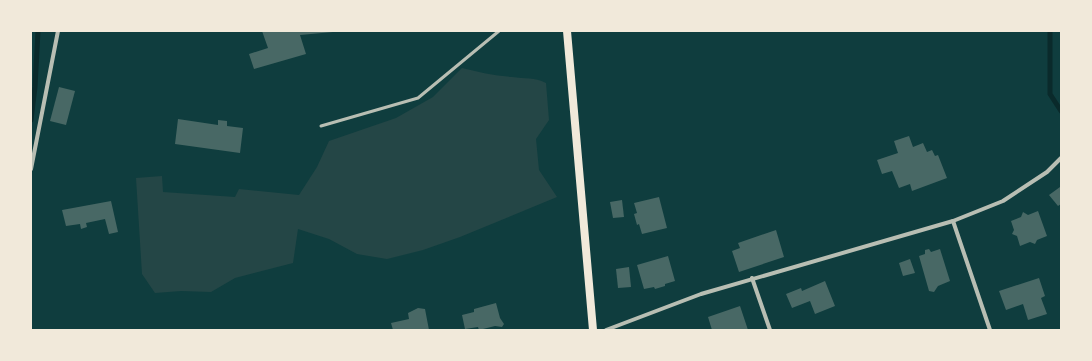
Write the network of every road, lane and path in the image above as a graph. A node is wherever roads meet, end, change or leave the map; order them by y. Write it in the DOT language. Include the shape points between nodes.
graph roads {
  1 [pos="58,31"];
  2 [pos="499,31"];
  3 [pos="568,31"];
  4 [pos="320,126"];
  5 [pos="1061,158"];
  6 [pos="31,169"];
  7 [pos="953,221"];
  8 [pos="752,278"];
  9 [pos="593,330"];
  10 [pos="606,330"];
  11 [pos="770,330"];
  12 [pos="990,330"];
  1 -- 6 [label="street"];
  2 -- 4 [label="lane" via="418,98"];
  3 -- 9 [label="main road"];
  5 -- 7 [label="street" via="1047,172 1003,201"];
  7 -- 8 [label="street"];
  7 -- 12 [label="street"];
  8 -- 10 [label="street" via="701,294"];
  8 -- 11 [label="street"];
}
